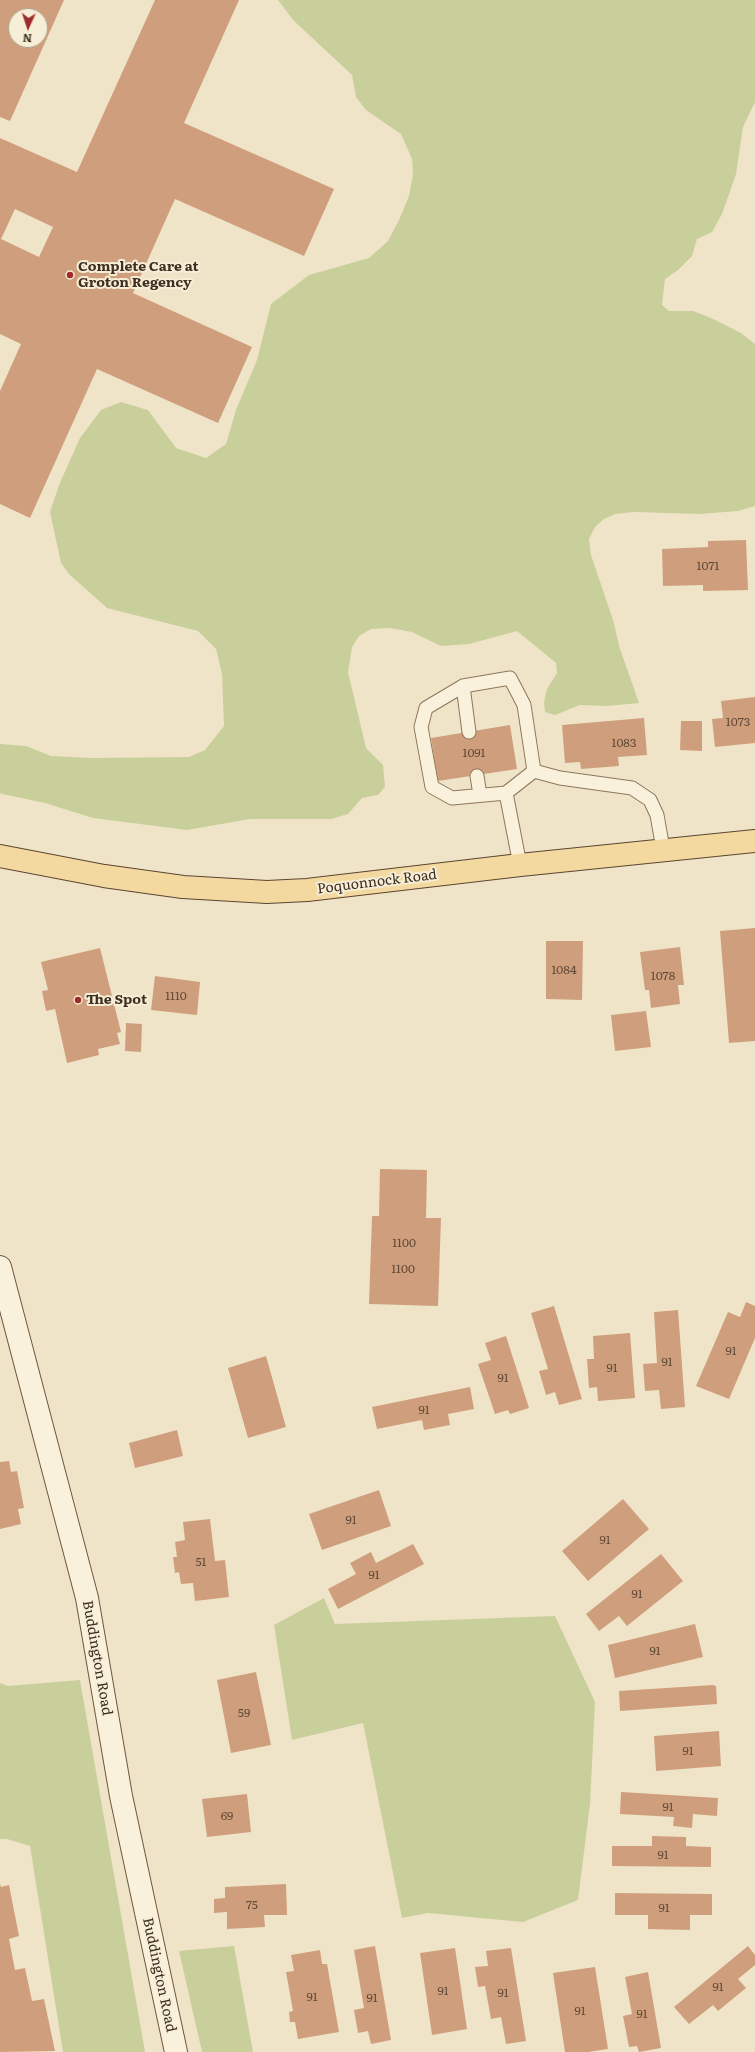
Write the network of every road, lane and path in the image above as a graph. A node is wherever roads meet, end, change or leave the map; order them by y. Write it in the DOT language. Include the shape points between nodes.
graph roads {
  1 [pos="463,686"];
  2 [pos="469,732"];
  3 [pos="534,771"];
  4 [pos="477,776"];
  5 [pos="506,793"];
  6 [pos="480,795"];
  7 [pos="755,841"];
  8 [pos="663,850"];
  9 [pos="0,856"];
  10 [pos="520,865"];
  11 [pos="0,1267"];
  12 [pos="176,2052"];
  1 -- 2 [label="lane"];
  1 -- 3 [label="lane" via="510,678 524,706"];
  1 -- 6 [label="lane" via="426,708 421,727 432,787 452,798"];
  3 -- 5 [label="lane"];
  3 -- 8 [label="lane" via="560,778 632,788 650,800 657,815"];
  4 -- 6 [label="lane"];
  5 -- 6 [label="lane"];
  5 -- 10 [label="lane"];
  7 -- 8 [label="main road, Poquonnock Road"];
  8 -- 10 [label="main road, Poquonnock Road"];
  9 -- 10 [label="main road, Poquonnock Road" via="104,876 183,887 260,892 307,890"];
  11 -- 12 [label="street, Buddington Road" via="87,1598 121,1796"];
}
